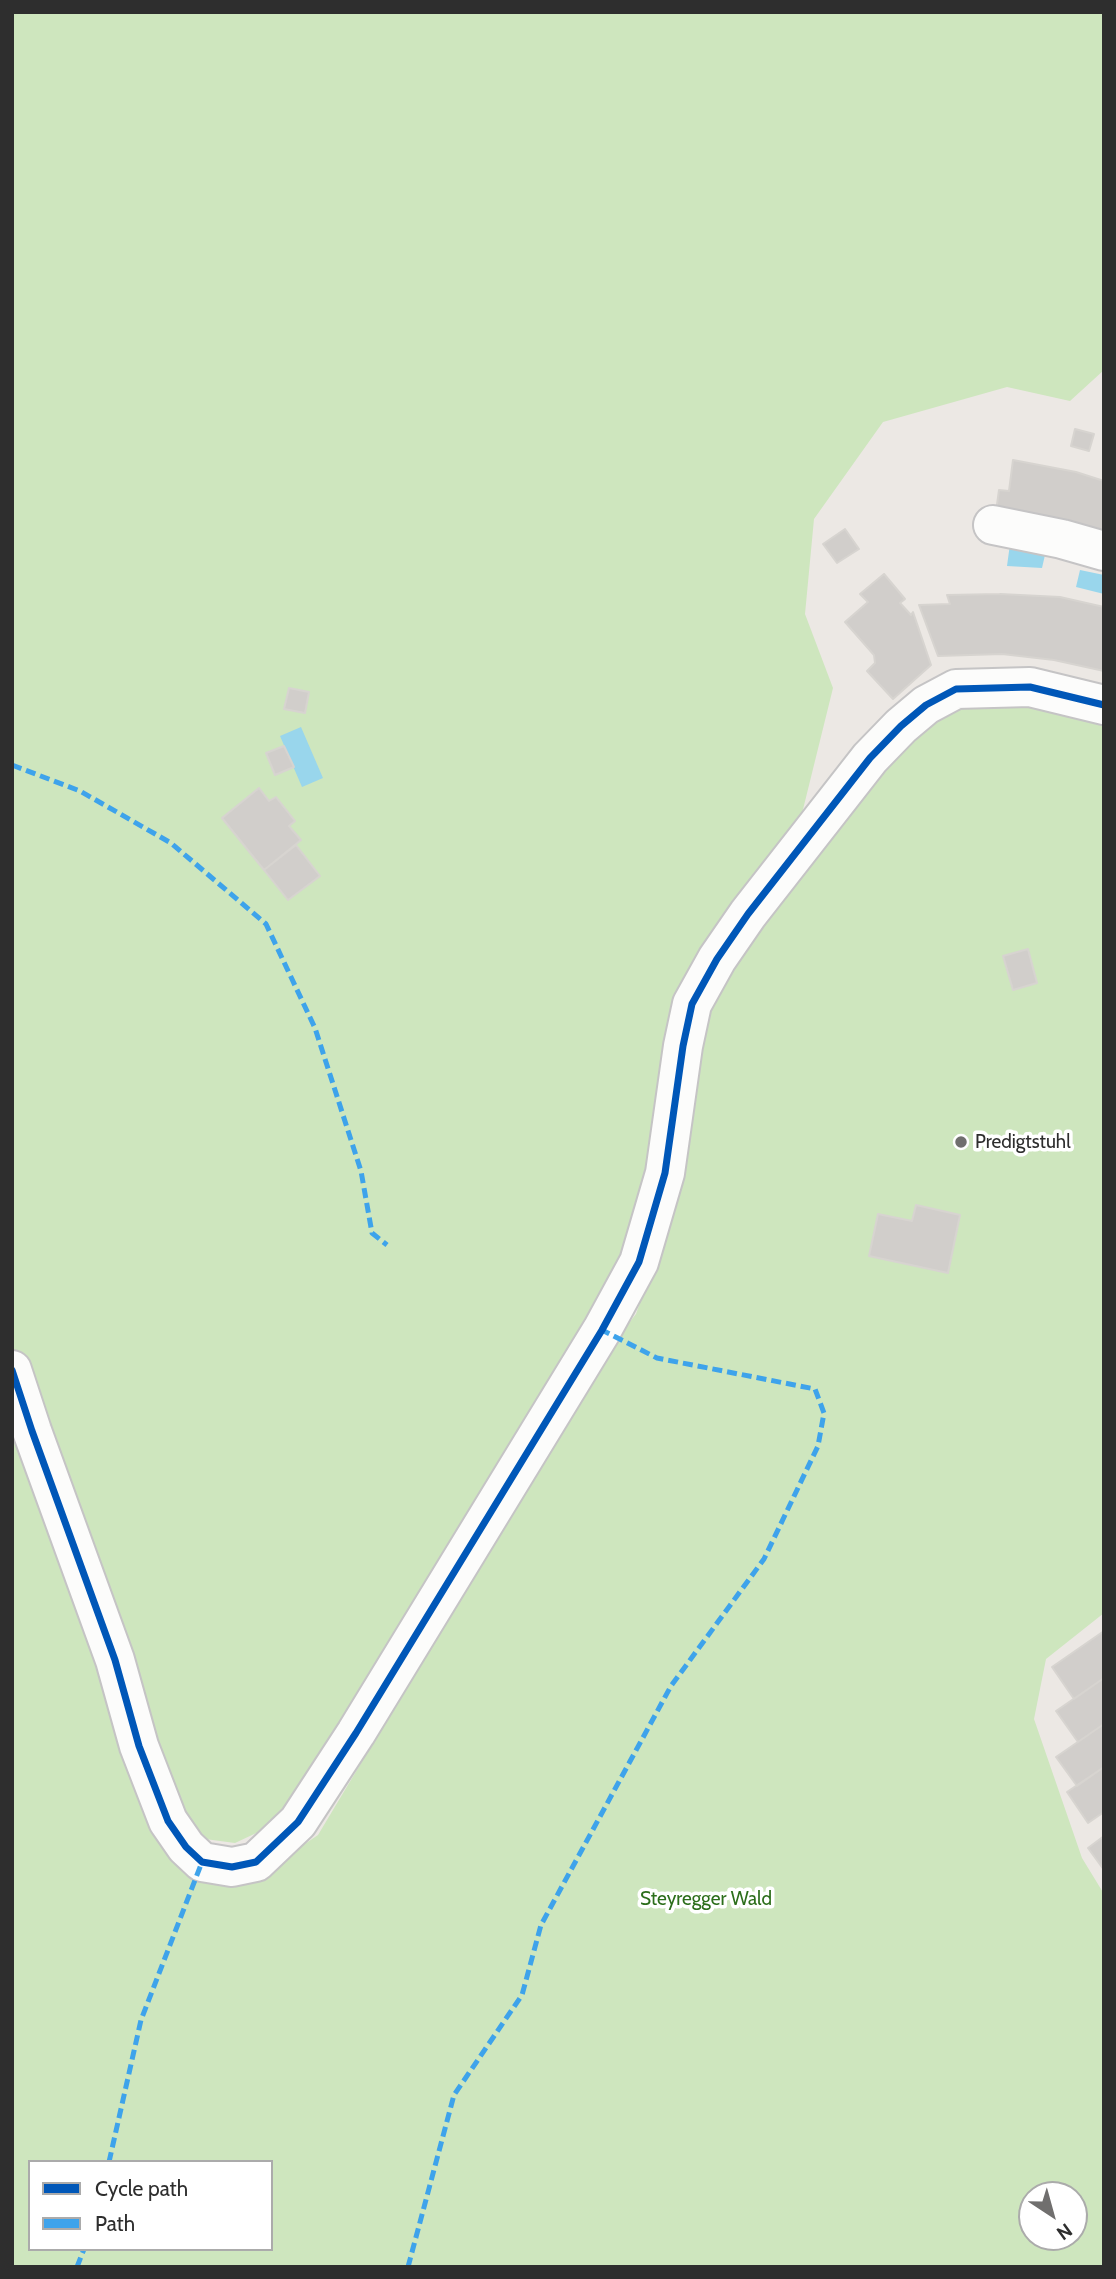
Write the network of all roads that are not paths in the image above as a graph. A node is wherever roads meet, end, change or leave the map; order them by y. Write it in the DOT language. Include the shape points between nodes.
graph roads {
  1 [pos="993,525"];
  2 [pos="1104,551"];
  3 [pos="1104,705"];
  4 [pos="12,1370"];
  1 -- 2 [label="street"];
  3 -- 4 [label="street" via="1030,687 956,689 926,705 870,758 748,914 692,1004 664,1173 639,1262 349,1745 298,1822 256,1862 232,1867 202,1861 168,1821"];
}
